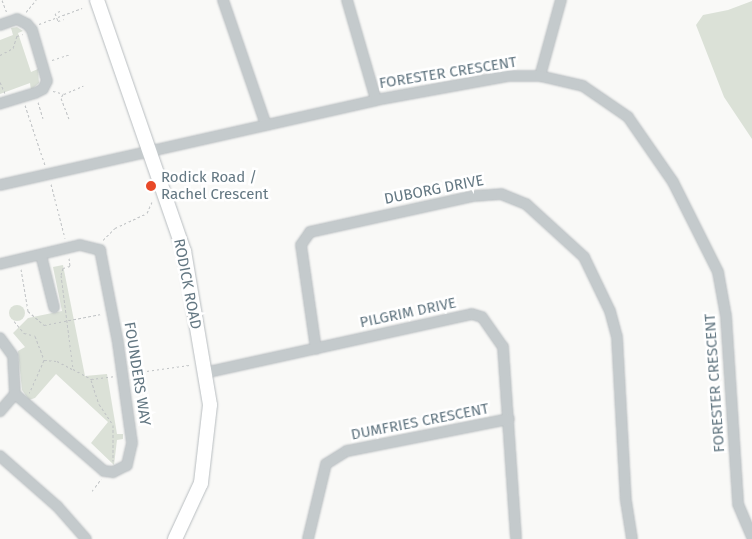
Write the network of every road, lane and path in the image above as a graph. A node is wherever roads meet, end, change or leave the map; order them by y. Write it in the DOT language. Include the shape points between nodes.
graph roads {
  1 [pos="2,0"];
  2 [pos="33,0"];
  3 [pos="36,0"];
  4 [pos="223,0"];
  5 [pos="347,0"];
  6 [pos="561,0"];
  7 [pos="96,1"];
  8 [pos="34,3"];
  9 [pos="82,8"];
  10 [pos="60,11"];
  11 [pos="57,17"];
  12 [pos="64,19"];
  13 [pos="23,21"];
  14 [pos="5,23"];
  15 [pos="32,30"];
  16 [pos="70,54"];
  17 [pos="0,55"];
  18 [pos="42,63"];
  19 [pos="540,76"];
  20 [pos="0,82"];
  21 [pos="83,86"];
  22 [pos="39,91"];
  23 [pos="64,94"];
  24 [pos="23,97"];
  25 [pos="376,100"];
  26 [pos="4,103"];
  27 [pos="43,118"];
  28 [pos="69,119"];
  29 [pos="266,126"];
  30 [pos="150,151"];
  31 [pos="48,174"];
  32 [pos="0,185"];
  33 [pos="152,202"];
  34 [pos="69,248"];
  35 [pos="96,248"];
  36 [pos="41,255"];
  37 [pos="0,262"];
  38 [pos="54,307"];
  39 [pos="14,321"];
  40 [pos="66,323"];
  41 [pos="0,338"];
  42 [pos="316,349"];
  43 [pos="44,360"];
  44 [pos="73,369"];
  45 [pos="204,373"];
  46 [pos="91,379"];
  47 [pos="18,397"];
  48 [pos="0,411"];
  49 [pos="509,419"];
  50 [pos="0,456"];
  51 [pos="105,471"];
  52 [pos="92,492"];
  53 [pos="752,537"];
  54 [pos="86,539"];
  55 [pos="175,539"];
  56 [pos="308,539"];
  57 [pos="516,539"];
  58 [pos="632,539"];
  1 -- 14 [label="path"];
  2 -- 8 [label="path"];
  3 -- 8 [label="path"];
  4 -- 29 [label="street"];
  5 -- 25 [label="street"];
  6 -- 19 [label="street"];
  7 -- 30 [label="main road, RODICK ROAD"];
  8 -- 13 [label="path" via="28,8"];
  9 -- 11 [label="path"];
  10 -- 11 [label="path" via="55,13"];
  11 -- 12 [label="path" via="58,21"];
  11 -- 15 [label="path"];
  13 -- 14 [label="street"];
  13 -- 15 [label="street"];
  15 -- 17 [label="path" via="16,36 13,48"];
  15 -- 18 [label="street"];
  16 -- 18 [label="path"];
  18 -- 22 [label="street" via="47,81"];
  19 -- 25 [label="street, FORESTER CRESCENT" via="508,76"];
  19 -- 53 [label="street, FORESTER CRESCENT" via="583,86 628,117 673,182 718,272 726,316 738,504"];
  20 -- 26 [label="path"];
  21 -- 23 [label="path"];
  22 -- 23 [label="path"];
  22 -- 24 [label="street"];
  22 -- 27 [label="path"];
  23 -- 28 [label="path" via="61,98"];
  24 -- 26 [label="street"];
  24 -- 31 [label="path"];
  25 -- 29 [label="street, FORESTER CRESCENT"];
  29 -- 30 [label="street, FORESTER CRESCENT"];
  30 -- 31 [label="street, FORESTER CRESCENT"];
  30 -- 45 [label="main road, RODICK ROAD" via="184,251"];
  31 -- 32 [label="street, FORESTER CRESCENT"];
  31 -- 34 [label="path"];
  33 -- 35 [label="path" via="147,213 115,228"];
  34 -- 35 [label="street" via="80,245"];
  34 -- 36 [label="street"];
  34 -- 40 [label="path" via="70,266 63,268 61,275 68,310"];
  35 -- 51 [label="street, FOUNDERS WAY" via="104,259 132,443 127,465 112,472"];
  36 -- 37 [label="street"];
  36 -- 38 [label="street"];
  39 -- 43 [label="path" via="24,333 35,336"];
  41 -- 47 [label="street" via="13,356"];
  42 -- 45 [label="street, PILGRIM DRIVE"];
  42 -- 49 [label="street, PILGRIM DRIVE" via="472,314 482,317 503,347"];
  42 -- 58 [label="street, DUBORG DRIVE" via="300,245 310,232 474,196 501,194 526,204 584,257 610,311 617,337 626,501"];
  43 -- 44 [label="path" via="57,361"];
  43 -- 47 [label="path" via="37,381"];
  45 -- 55 [label="main road, RODICK ROAD" via="210,405 201,484"];
  46 -- 51 [label="path" via="99,404 113,425 113,462"];
  47 -- 48 [label="street"];
  47 -- 51 [label="street"];
  49 -- 56 [label="street, DUMFRIES CRESCENT" via="347,451 326,464"];
  49 -- 57 [label="street, PILGRIM DRIVE"];
  50 -- 54 [label="street" via="57,506"];
  51 -- 52 [label="path"];
}
